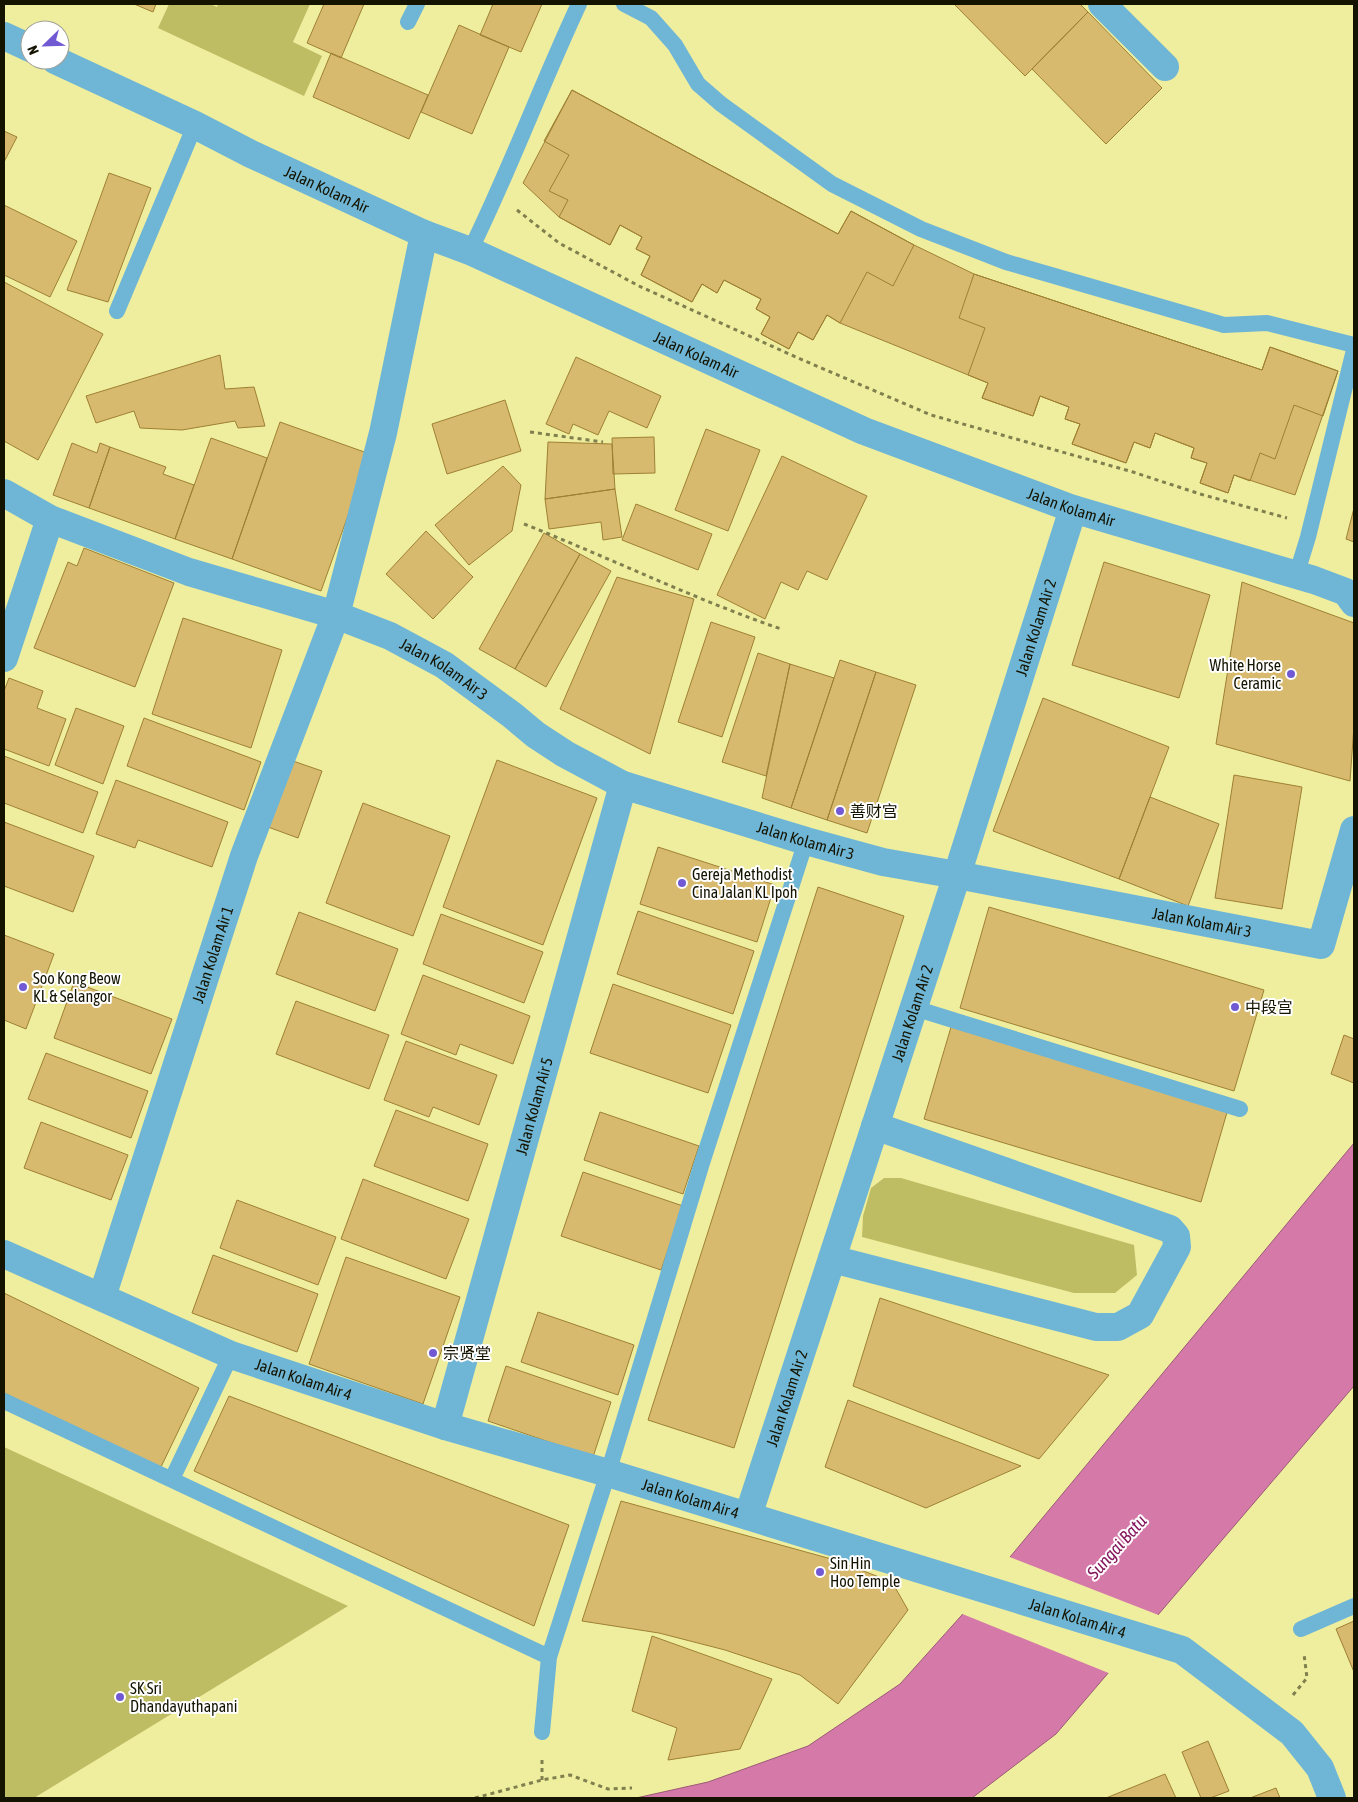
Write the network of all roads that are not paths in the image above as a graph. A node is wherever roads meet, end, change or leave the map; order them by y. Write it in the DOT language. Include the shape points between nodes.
graph roads {
  1 [pos="417,4"];
  2 [pos="579,4"];
  3 [pos="624,4"];
  4 [pos="1102,4"];
  5 [pos="408,22"];
  6 [pos="4,36"];
  7 [pos="20,43"];
  8 [pos="70,67"];
  9 [pos="1165,67"];
  10 [pos="194,125"];
  11 [pos="424,234"];
  12 [pos="470,251"];
  13 [pos="117,311"];
  14 [pos="1354,345"];
  15 [pos="1354,350"];
  16 [pos="4,493"];
  17 [pos="1073,509"];
  18 [pos="50,519"];
  19 [pos="1296,576"];
  20 [pos="1351,597"];
  21 [pos="336,615"];
  22 [pos="4,658"];
  23 [pos="623,785"];
  24 [pos="1354,830"];
  25 [pos="806,841"];
  26 [pos="958,875"];
  27 [pos="914,1008"];
  28 [pos="1240,1109"];
  29 [pos="875,1126"];
  30 [pos="4,1254"];
  31 [pos="832,1259"];
  32 [pos="102,1297"];
  33 [pos="232,1355"];
  34 [pos="4,1401"];
  35 [pos="445,1426"];
  36 [pos="608,1473"];
  37 [pos="172,1479"];
  38 [pos="748,1516"];
  39 [pos="1354,1606"];
  40 [pos="1300,1629"];
  41 [pos="549,1657"];
  42 [pos="542,1732"];
  43 [pos="1332,1798"];
  1 -- 5 [label="lane"];
  2 -- 12 [label="lane"];
  3 -- 14 [label="lane" via="651,18 675,45 698,84 721,104 832,184 921,228 1006,262 1224,324 1267,323"];
  4 -- 9 [label="street"];
  6 -- 7 [label="street"];
  8 -- 10 [label="street, Jalan Kolam Air"];
  10 -- 11 [label="street, Jalan Kolam Air"];
  10 -- 13 [label="lane"];
  11 -- 12 [label="street, Jalan Kolam Air"];
  11 -- 21 [label="street" via="383,432"];
  12 -- 17 [label="street, Jalan Kolam Air" via="864,431"];
  15 -- 19 [label="lane"];
  16 -- 18 [label="street, Jalan Kolam Air 3"];
  17 -- 19 [label="street, Jalan Kolam Air"];
  17 -- 26 [label="street, Jalan Kolam Air 2"];
  18 -- 21 [label="street, Jalan Kolam Air 3" via="189,572"];
  18 -- 22 [label="street"];
  19 -- 20 [label="street, Jalan Kolam Air" via="1314,580"];
  21 -- 23 [label="street, Jalan Kolam Air 3" via="390,636 444,664 536,735"];
  21 -- 32 [label="street, Jalan Kolam Air 1" via="244,856"];
  23 -- 25 [label="street, Jalan Kolam Air 3"];
  23 -- 35 [label="street, Jalan Kolam Air 5"];
  24 -- 26 [label="street, Jalan Kolam Air 3" via="1321,945"];
  25 -- 26 [label="street, Jalan Kolam Air 3" via="883,862"];
  25 -- 36 [label="lane" via="702,1163"];
  26 -- 27 [label="street, Jalan Kolam Air 2"];
  27 -- 28 [label="lane"];
  27 -- 29 [label="street, Jalan Kolam Air 2"];
  29 -- 31 [label="street, Jalan Kolam Air 2"];
  29 -- 31 [label="street" via="1170,1229 1176,1236 1177,1247 1140,1315 1118,1327 1096,1327"];
  30 -- 32 [label="street, Jalan Kolam Air 4"];
  31 -- 38 [label="street, Jalan Kolam Air 2"];
  32 -- 33 [label="street, Jalan Kolam Air 4"];
  33 -- 35 [label="street, Jalan Kolam Air 4"];
  33 -- 37 [label="lane"];
  34 -- 37 [label="lane"];
  35 -- 36 [label="street, Jalan Kolam Air 4"];
  36 -- 38 [label="street, Jalan Kolam Air 4"];
  36 -- 41 [label="lane"];
  37 -- 41 [label="lane"];
  38 -- 43 [label="street, Jalan Kolam Air 4" via="1182,1650 1292,1733 1320,1768"];
  39 -- 40 [label="lane"];
  41 -- 42 [label="lane"];
}
